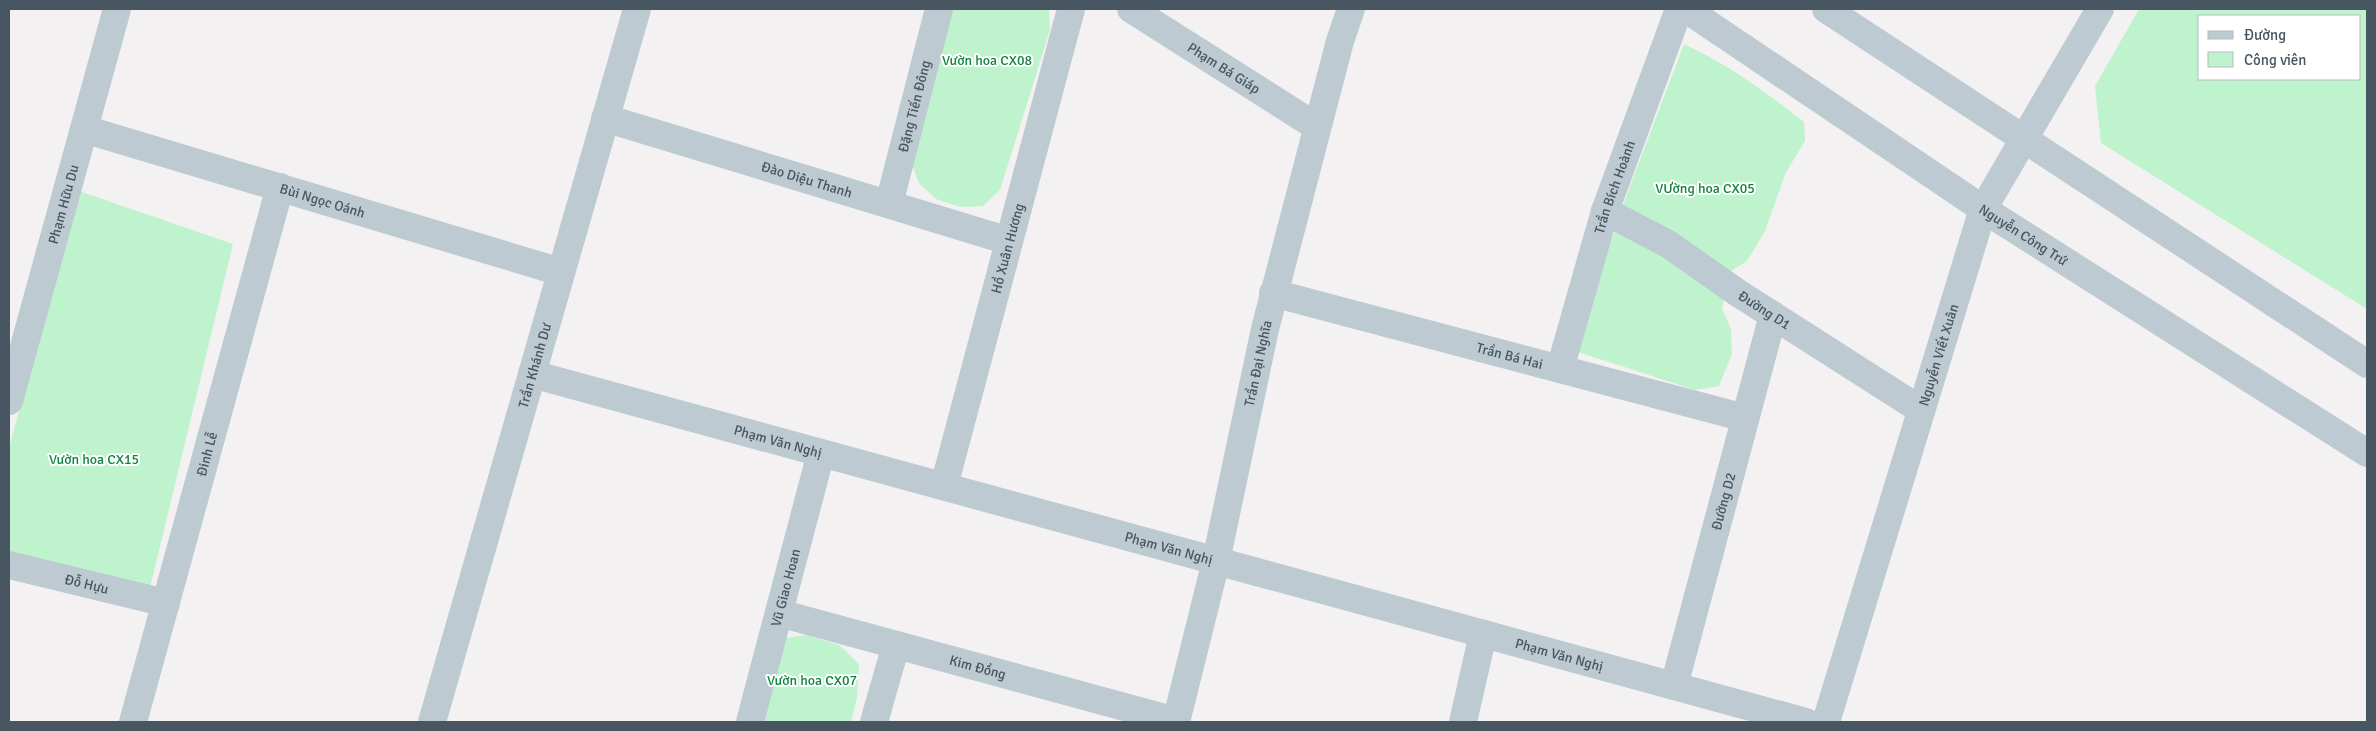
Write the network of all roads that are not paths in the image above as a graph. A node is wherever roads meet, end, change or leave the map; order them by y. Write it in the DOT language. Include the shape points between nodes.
graph roads {
  1 [pos="117,9"];
  2 [pos="939,9"];
  3 [pos="1071,9"];
  4 [pos="1132,9"];
  5 [pos="1351,9"];
  6 [pos="1679,9"];
  7 [pos="1686,9"];
  8 [pos="1826,9"];
  9 [pos="2100,9"];
  10 [pos="631,10"];
  11 [pos="605,118"];
  12 [pos="1317,127"];
  13 [pos="84,129"];
  14 [pos="2024,138"];
  15 [pos="280,187"];
  16 [pos="890,204"];
  17 [pos="1983,209"];
  18 [pos="1605,211"];
  19 [pos="1009,240"];
  20 [pos="561,272"];
  21 [pos="1274,292"];
  22 [pos="1773,315"];
  23 [pos="2367,364"];
  24 [pos="1560,369"];
  25 [pos="532,374"];
  26 [pos="9,401"];
  27 [pos="1921,410"];
  28 [pos="1746,418"];
  29 [pos="821,453"];
  30 [pos="2367,453"];
  31 [pos="944,486"];
  32 [pos="1216,561"];
  33 [pos="9,565"];
  34 [pos="166,602"];
  35 [pos="779,613"];
  36 [pos="1483,634"];
  37 [pos="896,645"];
  38 [pos="1674,686"];
  39 [pos="133,722"];
  40 [pos="432,722"];
  41 [pos="750,722"];
  42 [pos="874,722"];
  43 [pos="1176,722"];
  44 [pos="1463,722"];
  45 [pos="1806,722"];
  46 [pos="1826,722"];
  1 -- 13 [label="street, Phạm Hữu Du"];
  2 -- 16 [label="street, Đặng Tiến Đông"];
  3 -- 19 [label="street, Hồ Xuân Hương"];
  4 -- 12 [label="street, Phạm Bá Giáp"];
  5 -- 12 [label="street, Trần Đại Nghĩa"];
  6 -- 18 [label="street, Trần Bích Hoành"];
  7 -- 17 [label="street, Nguyễn Công Trứ"];
  8 -- 14 [label="street"];
  9 -- 14 [label="street, Nguyễn Viết Xuân"];
  10 -- 11 [label="street, Trần Khánh Dư"];
  11 -- 16 [label="street, Đào Diệu Thanh"];
  11 -- 20 [label="street, Trần Khánh Dư"];
  12 -- 21 [label="street, Trần Đại Nghĩa"];
  13 -- 15 [label="street, Bùi Ngọc Oánh"];
  13 -- 26 [label="street, Phạm Hữu Du"];
  14 -- 17 [label="street, Nguyễn Viết Xuân"];
  14 -- 23 [label="street"];
  15 -- 20 [label="street, Bùi Ngọc Oánh"];
  15 -- 34 [label="street, Đinh Lễ"];
  16 -- 19 [label="street, Đào Diệu Thanh"];
  17 -- 27 [label="street, Nguyễn Viết Xuân"];
  17 -- 30 [label="street, Nguyễn Công Trứ"];
  18 -- 22 [label="street, Đường D1" via="1668,244"];
  18 -- 24 [label="street, Trần Bích Hoành"];
  19 -- 31 [label="street, Hồ Xuân Hương"];
  20 -- 25 [label="street, Trần Khánh Dư"];
  21 -- 24 [label="street, Trần Bá Hai"];
  21 -- 32 [label="street, Trần Đại Nghĩa"];
  22 -- 27 [label="street, Đường D1"];
  22 -- 28 [label="street, Đường D2"];
  24 -- 28 [label="street, Trần Bá Hai"];
  25 -- 29 [label="street, Phạm Văn Nghị"];
  25 -- 40 [label="street, Trần Khánh Dư"];
  27 -- 46 [label="street, Nguyễn Viết Xuân"];
  28 -- 38 [label="street, Đường D2"];
  29 -- 31 [label="street, Phạm Văn Nghị"];
  29 -- 35 [label="street, Vũ Giao Hoan"];
  31 -- 32 [label="street, Phạm Văn Nghị"];
  32 -- 36 [label="street, Phạm Văn Nghị"];
  32 -- 43 [label="street, Trần Đại Nghĩa"];
  33 -- 34 [label="street, Đỗ Hựu"];
  34 -- 39 [label="street, Đinh Lễ"];
  35 -- 37 [label="street, Kim Đồng"];
  35 -- 41 [label="street, Vũ Giao Hoan"];
  36 -- 38 [label="street, Phạm Văn Nghị"];
  36 -- 44 [label="street"];
  37 -- 42 [label="street"];
  37 -- 43 [label="street, Kim Đồng"];
  38 -- 45 [label="street, Phạm Văn Nghị"];
}
